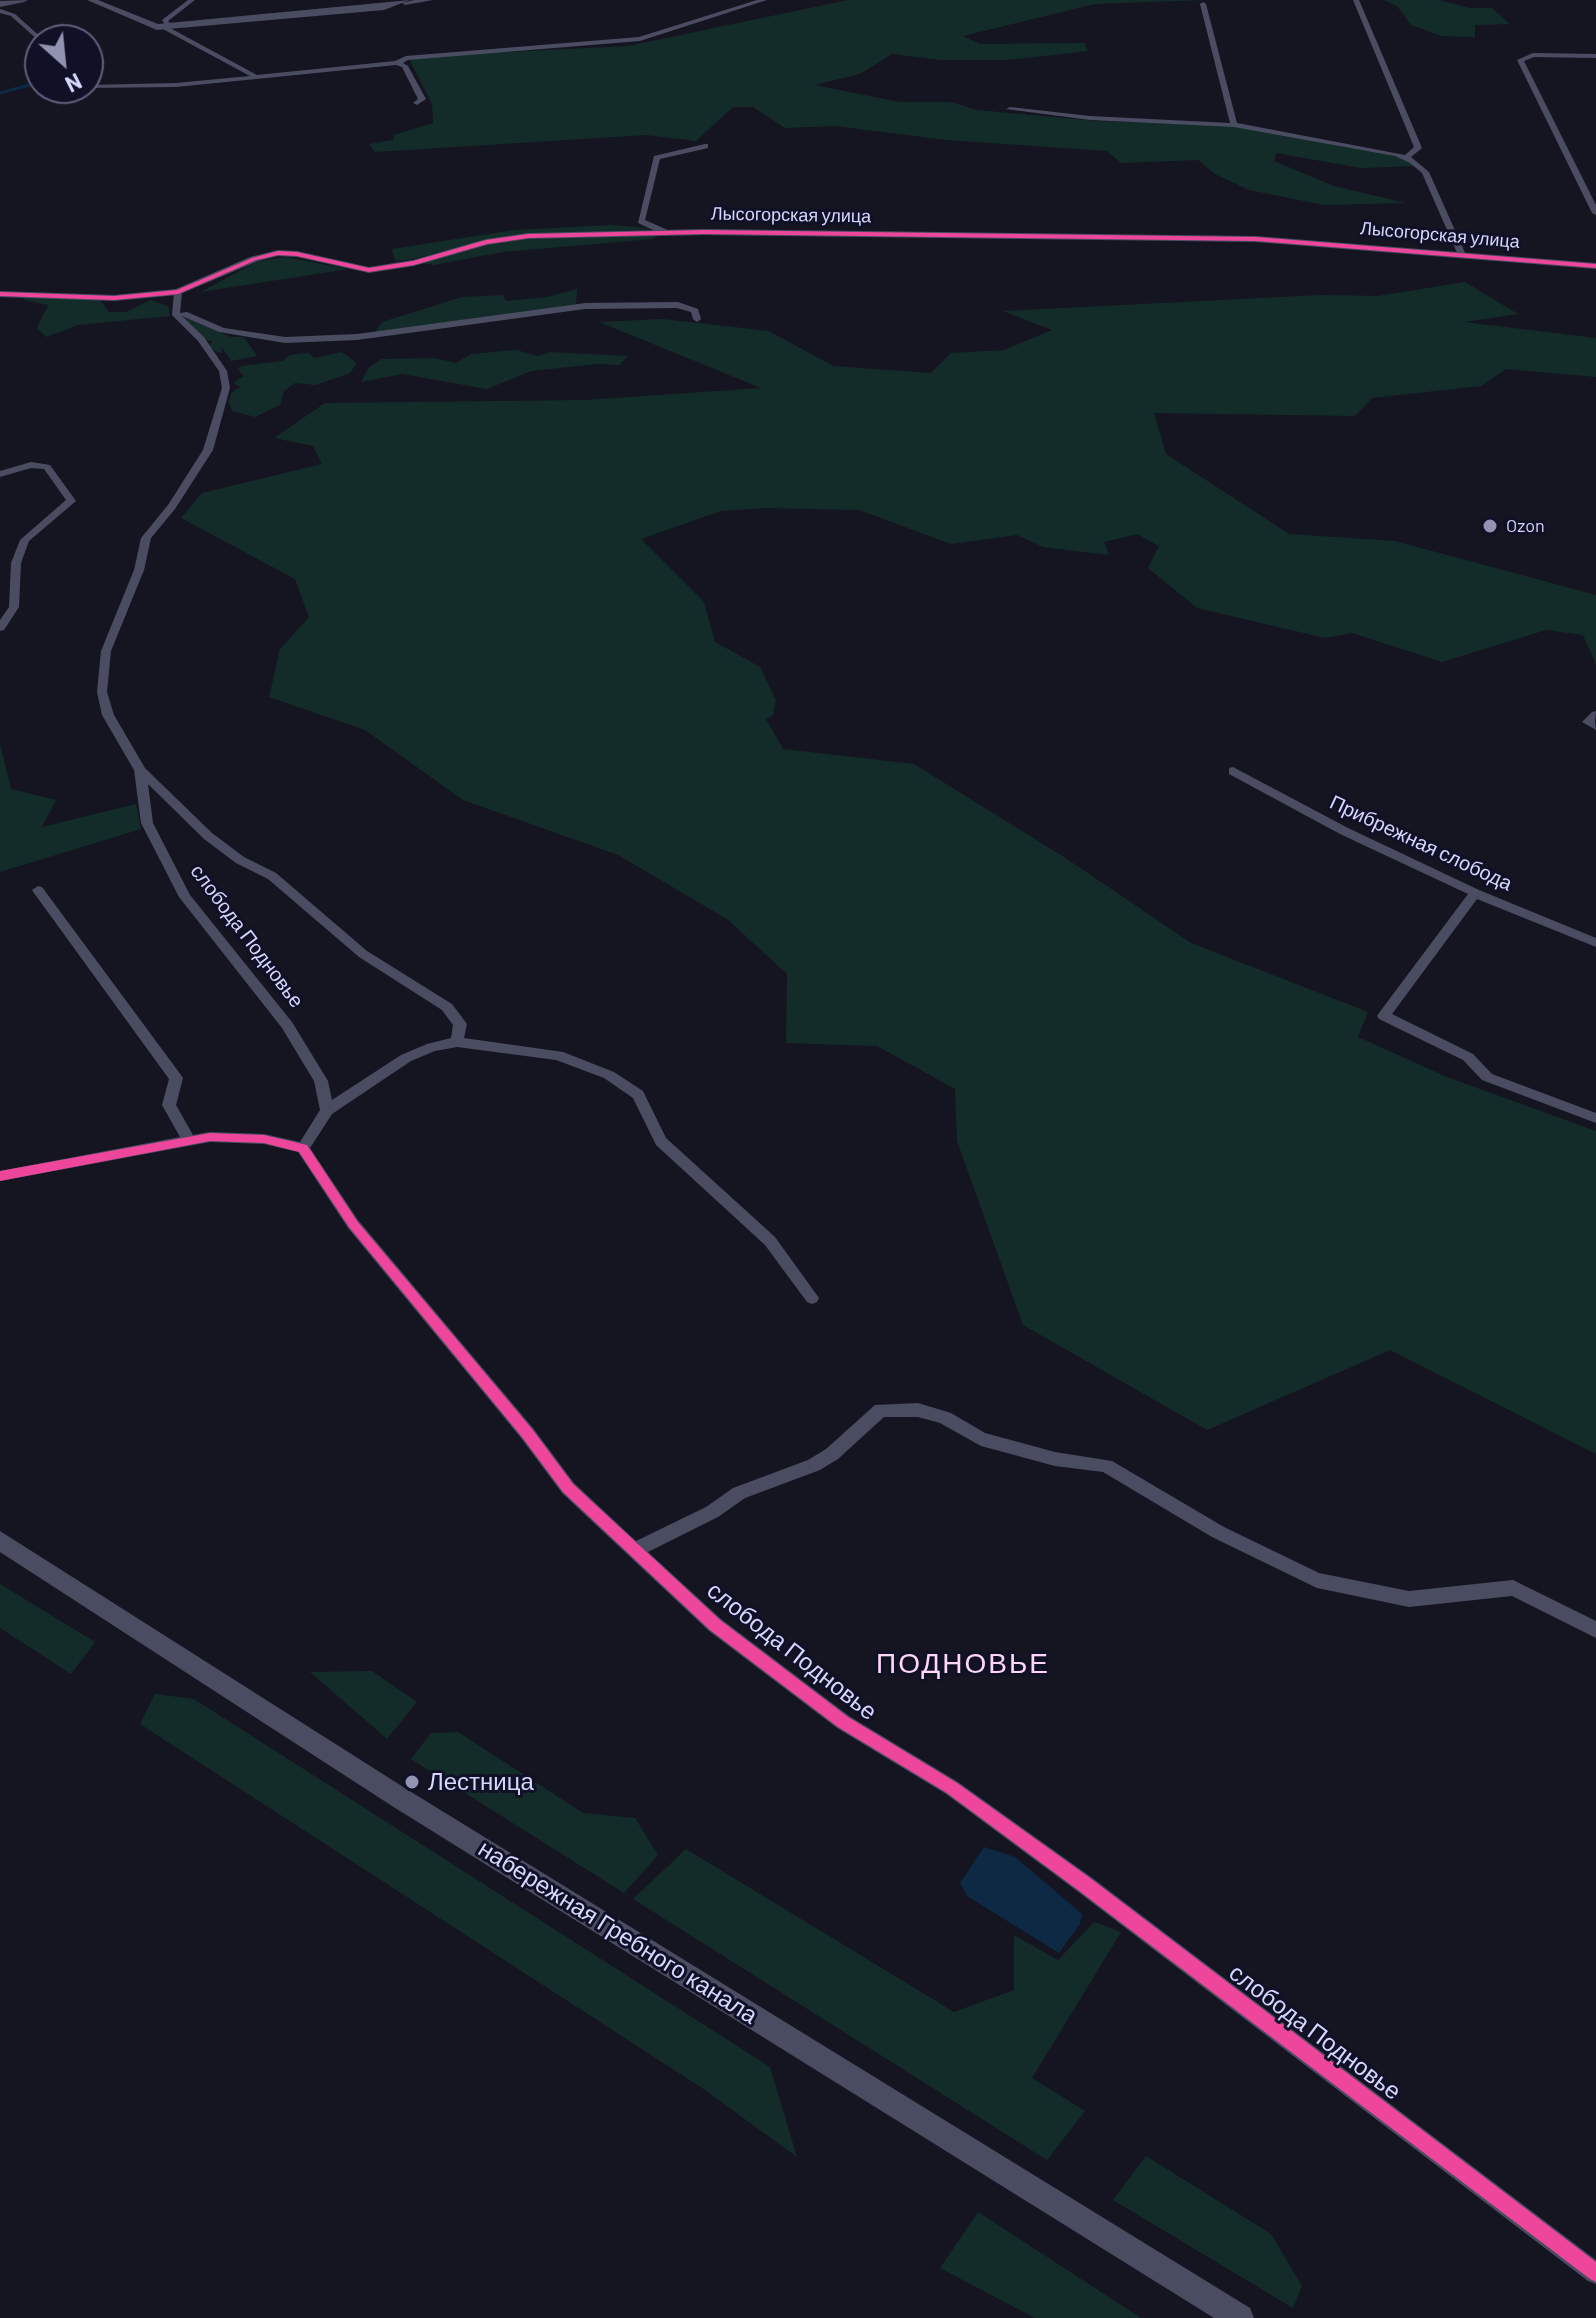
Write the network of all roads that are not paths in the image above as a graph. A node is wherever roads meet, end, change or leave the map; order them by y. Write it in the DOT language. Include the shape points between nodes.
graph roads {
  1 [pos="24,0"];
  2 [pos="91,0"];
  3 [pos="430,0"];
  4 [pos="764,0"];
  5 [pos="1356,0"];
  6 [pos="406,1"];
  7 [pos="189,2"];
  8 [pos="0,4"];
  9 [pos="1203,4"];
  10 [pos="0,11"];
  11 [pos="24,25"];
  12 [pos="166,27"];
  13 [pos="1596,56"];
  14 [pos="397,63"];
  15 [pos="254,75"];
  16 [pos="104,87"];
  17 [pos="417,103"];
  18 [pos="1010,109"];
  19 [pos="1234,125"];
  20 [pos="705,146"];
  21 [pos="1407,157"];
  22 [pos="1596,213"];
  23 [pos="667,233"];
  24 [pos="1462,255"];
  25 [pos="1596,266"];
  26 [pos="178,292"];
  27 [pos="0,294"];
  28 [pos="177,315"];
  29 [pos="697,319"];
  30 [pos="0,474"];
  31 [pos="0,628"];
  32 [pos="1596,714"];
  33 [pos="1596,727"];
  34 [pos="140,770"];
  35 [pos="1233,771"];
  36 [pos="38,890"];
  37 [pos="1475,893"];
  38 [pos="1596,943"];
  39 [pos="457,1042"];
  40 [pos="327,1110"];
  41 [pos="1596,1118"];
  42 [pos="189,1141"];
  43 [pos="303,1148"];
  44 [pos="0,1176"];
  45 [pos="812,1298"];
  46 [pos="0,1540"];
  47 [pos="635,1550"];
  48 [pos="1596,1630"];
  49 [pos="1596,2273"];
  50 [pos="1240,2318"];
  1 -- 8 [label="street"];
  2 -- 12 [label="street" via="149,26"];
  3 -- 6 [label="street"];
  4 -- 14 [label="street" via="640,39 406,58"];
  5 -- 21 [label="street" via="1418,148"];
  6 -- 12 [label="street"];
  7 -- 12 [label="street" via="164,21"];
  9 -- 19 [label="street"];
  10 -- 11 [label="street"];
  12 -- 15 [label="street"];
  13 -- 22 [label="street" via="1533,55 1520,60"];
  14 -- 15 [label="street"];
  14 -- 17 [label="street" via="405,66 422,99"];
  15 -- 16 [label="street"];
  18 -- 19 [label="street"];
  19 -- 21 [label="street"];
  20 -- 23 [label="street" via="657,158 641,221"];
  21 -- 24 [label="street" via="1425,172"];
  23 -- 24 [label="street, Лысогорская улица" via="1199,237"];
  23 -- 26 [label="street, Лысогорская улица" via="528,236 369,270 278,253"];
  24 -- 25 [label="street, Лысогорская улица"];
  26 -- 27 [label="street, Лысогорская улица" via="114,298"];
  26 -- 28 [label="street"];
  28 -- 29 [label="street" via="222,330 285,340 357,337 585,306 678,305 695,311"];
  28 -- 34 [label="street, слобода Подновье" via="201,339 227,379 208,450 146,538 139,570 106,651 102,692 108,715"];
  30 -- 31 [label="street" via="31,465 47,467 71,501 25,540 16,563 14,607"];
  32 -- 33 [label="street" via="1588,722"];
  34 -- 39 [label="street" via="208,836 272,876 363,954 447,1007 460,1024"];
  34 -- 40 [label="street, слобода Подновье" via="147,823 170,870 185,897 287,1025 321,1081"];
  35 -- 37 [label="street, Прибрежная слобода"];
  36 -- 42 [label="street" via="176,1078 169,1105"];
  37 -- 38 [label="street, Прибрежная слобода"];
  37 -- 41 [label="street" via="1384,1016 1468,1057 1487,1077"];
  39 -- 40 [label="street" via="406,1058"];
  39 -- 45 [label="street" via="558,1055 609,1075 638,1095 661,1141 770,1241"];
  40 -- 43 [label="street"];
  42 -- 43 [label="street" via="264,1139"];
  42 -- 44 [label="street"];
  43 -- 47 [label="street, слобода Подновье" via="353,1224 568,1488"];
  46 -- 50 [label="street, набережная Гребного канала" via="387,1789"];
  47 -- 48 [label="street" via="739,1493 814,1465 881,1410 918,1410 945,1418 981,1439 1106,1466 1218,1532 1317,1580 1409,1599 1513,1588"];
  47 -- 49 [label="street, слобода Подновье" via="715,1625 843,1722 952,1788 1036,1849"];
}
